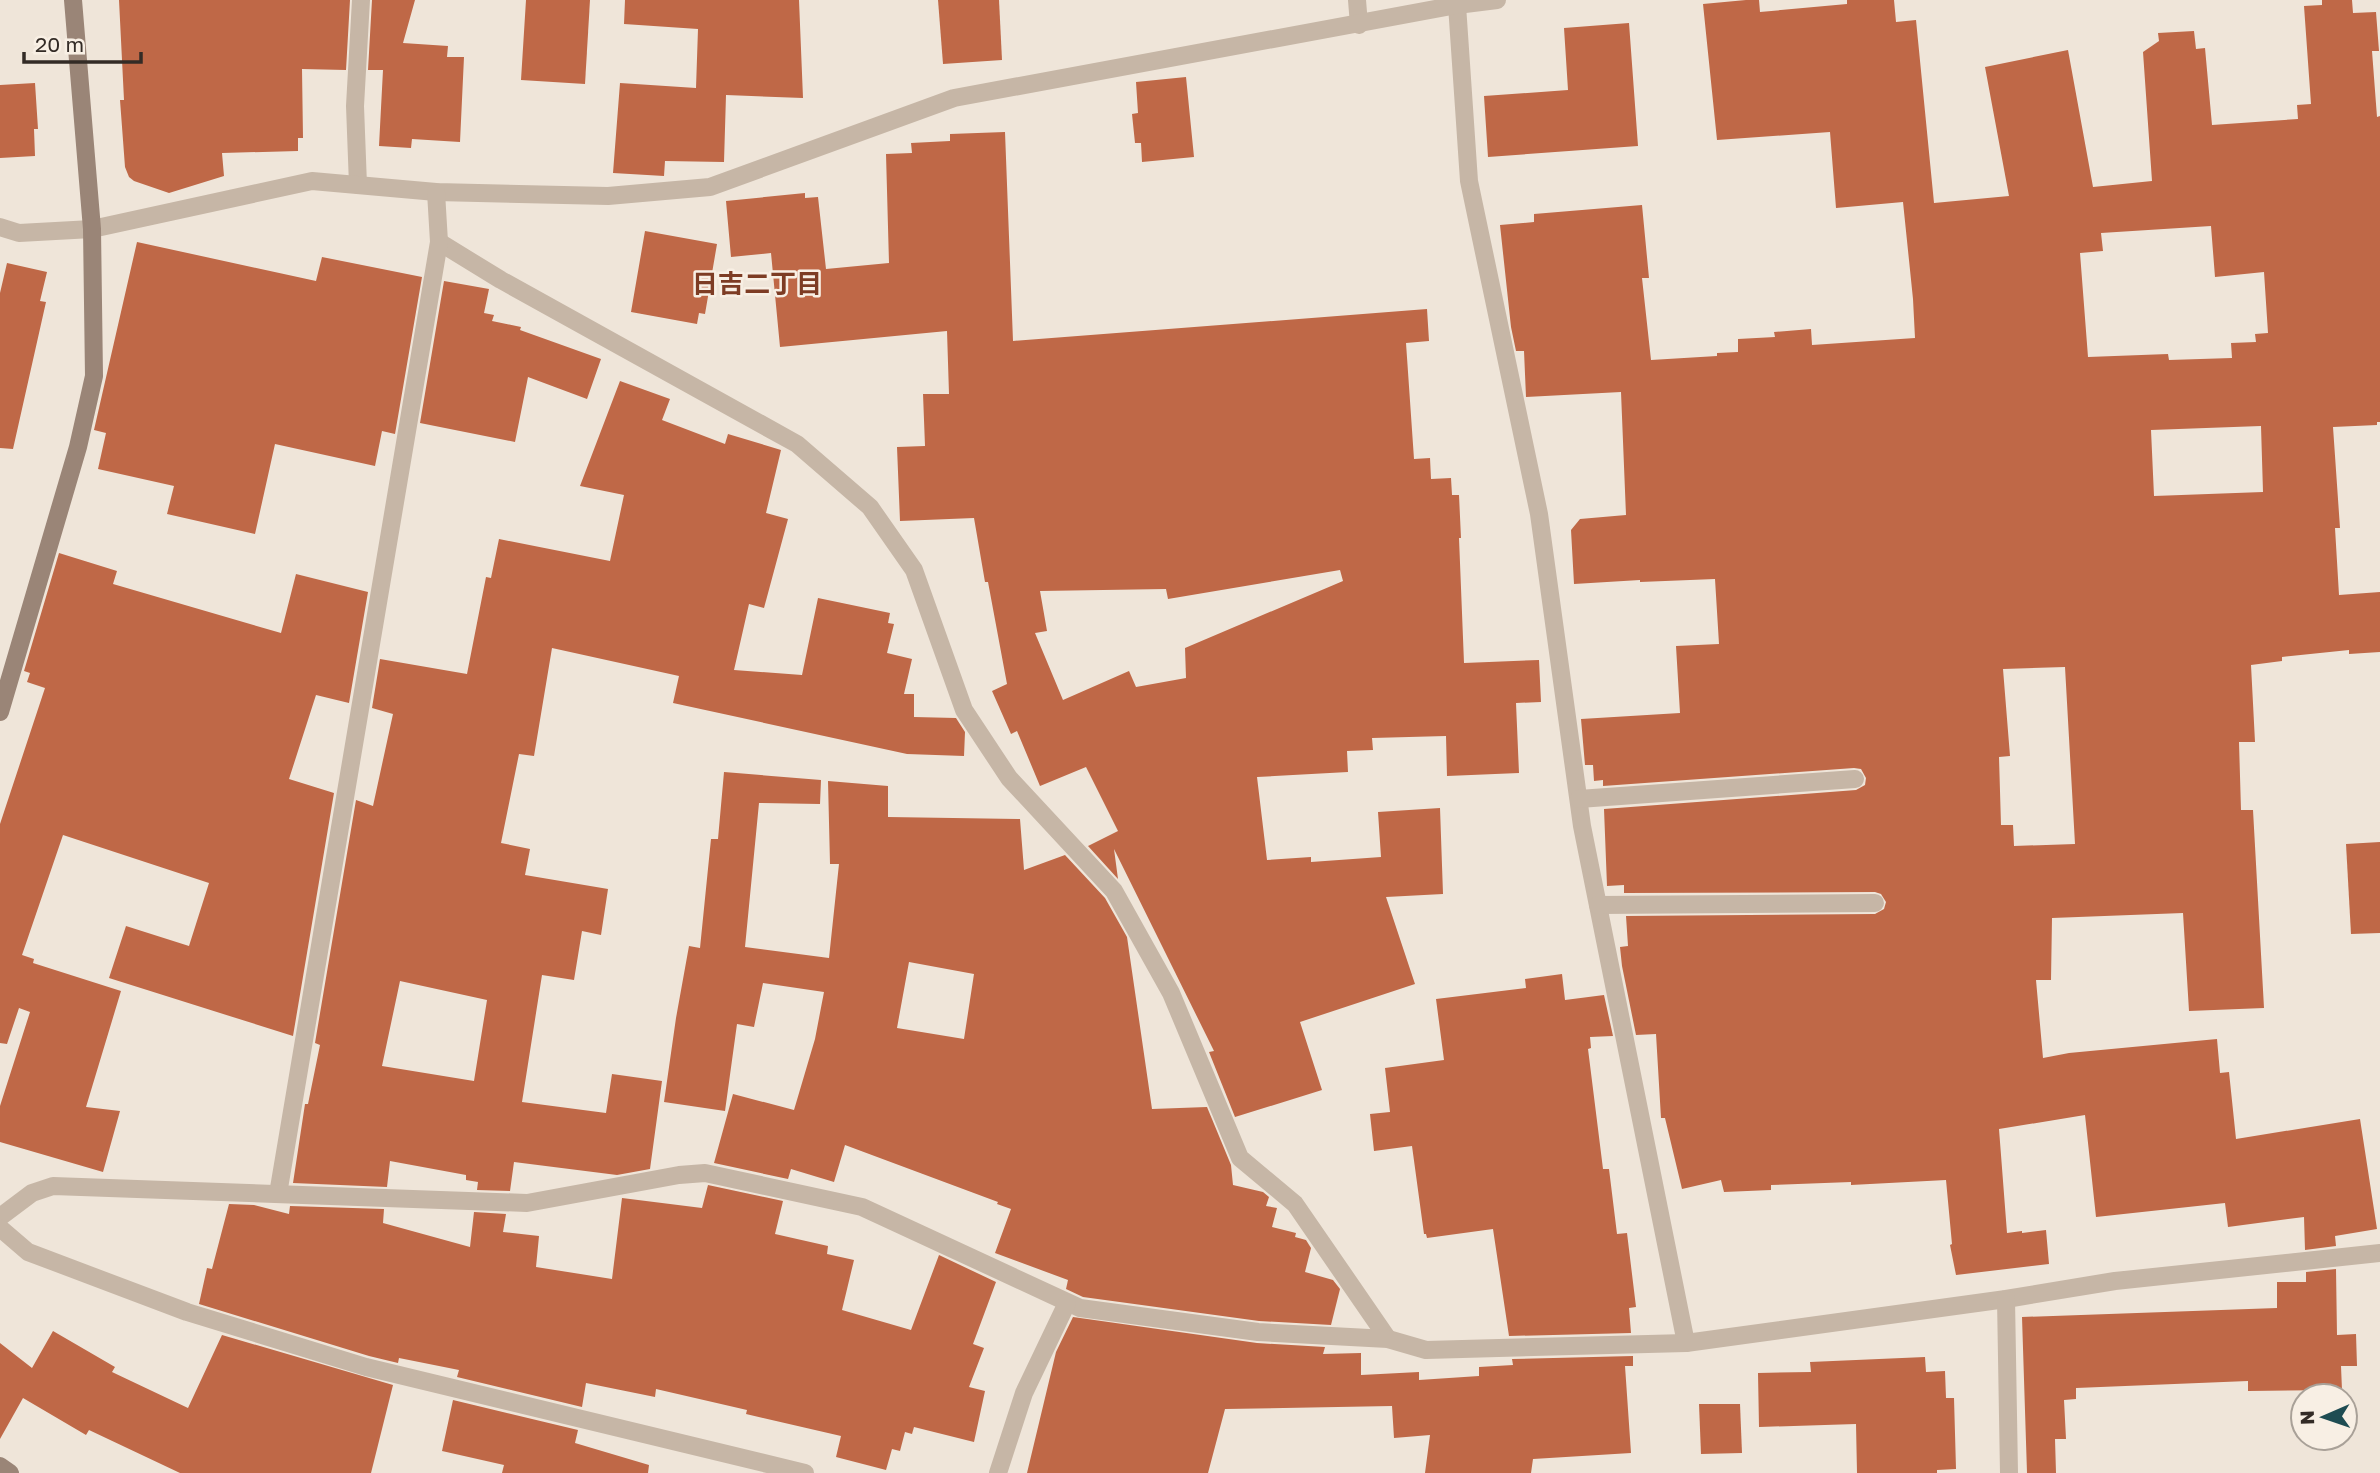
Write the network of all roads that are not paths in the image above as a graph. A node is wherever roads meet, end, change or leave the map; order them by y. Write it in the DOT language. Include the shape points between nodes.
graph roads {
  1 [pos="73,0"];
  2 [pos="361,0"];
  3 [pos="1357,0"];
  4 [pos="1497,0"];
  5 [pos="1457,5"];
  6 [pos="1359,25"];
  7 [pos="358,185"];
  8 [pos="436,192"];
  9 [pos="0,227"];
  10 [pos="92,229"];
  11 [pos="439,242"];
  12 [pos="0,712"];
  13 [pos="1855,779"];
  14 [pos="1579,799"];
  15 [pos="1875,903"];
  16 [pos="1598,905"];
  17 [pos="278,1194"];
  18 [pos="0,1217"];
  19 [pos="0,1228"];
  20 [pos="2380,1253"];
  21 [pos="2006,1299"];
  22 [pos="1067,1303"];
  23 [pos="1388,1339"];
  24 [pos="1686,1343"];
  25 [pos="0,1466"];
  26 [pos="10,1473"];
  27 [pos="805,1473"];
  28 [pos="998,1473"];
  29 [pos="2009,1473"];
  1 -- 10 [label="street"];
  2 -- 7 [label="street" via="355,106"];
  3 -- 6 [label="street"];
  4 -- 5 [label="street"];
  5 -- 6 [label="street"];
  5 -- 14 [label="street" via="1469,181 1539,514"];
  6 -- 8 [label="street" via="954,98 709,187 608,196"];
  7 -- 8 [label="street"];
  7 -- 10 [label="street" via="312,181"];
  8 -- 11 [label="street"];
  9 -- 10 [label="street" via="19,233"];
  10 -- 12 [label="street" via="94,376 78,447"];
  11 -- 17 [label="street"];
  11 -- 23 [label="street" via="797,444 870,507 914,570 964,710 1010,778 1114,891 1171,993 1240,1158 1294,1204"];
  13 -- 14 [label="street"];
  14 -- 16 [label="street"];
  15 -- 16 [label="street"];
  16 -- 24 [label="street"];
  17 -- 18 [label="street" via="53,1186 32,1193"];
  17 -- 22 [label="street" via="527,1203 705,1173 862,1207"];
  19 -- 27 [label="street" via="28,1252 187,1312 354,1364"];
  20 -- 21 [label="street" via="2115,1281"];
  21 -- 24 [label="street"];
  21 -- 29 [label="street"];
  22 -- 23 [label="street" via="1258,1332"];
  22 -- 28 [label="street" via="1024,1393"];
  23 -- 24 [label="street" via="1426,1350"];
  25 -- 26 [label="street"];
}
